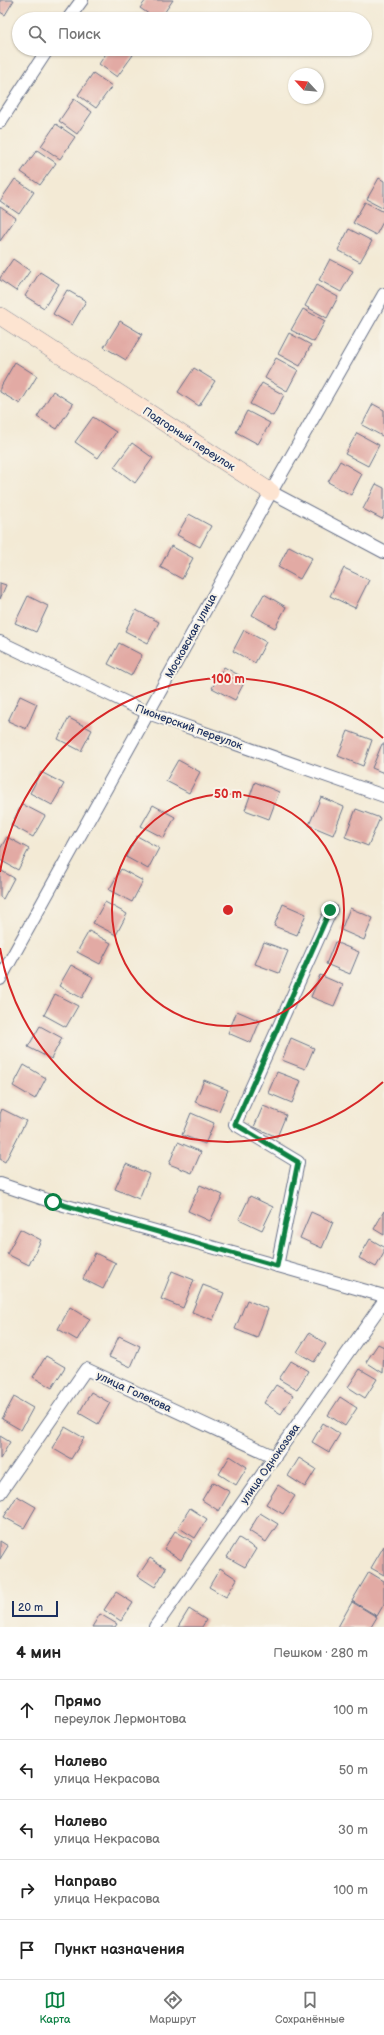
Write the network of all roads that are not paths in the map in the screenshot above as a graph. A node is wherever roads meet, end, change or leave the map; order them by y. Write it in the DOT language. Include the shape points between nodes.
graph roads {
  1 [pos="82,0"];
  2 [pos="73,12"];
  3 [pos="43,56"];
  4 [pos="0,122"];
  5 [pos="384,294"];
  6 [pos="0,316"];
  7 [pos="271,492"];
  8 [pos="384,552"];
  9 [pos="0,642"];
  10 [pos="148,714"];
  11 [pos="384,796"];
  12 [pos="330,910"];
  13 [pos="0,978"];
  14 [pos="0,1184"];
  15 [pos="277,1266"];
  16 [pos="384,1296"];
  17 [pos="384,1301"];
  18 [pos="275,1457"];
  19 [pos="0,1493"];
  20 [pos="155,1627"];
  1 -- 2 [label="street"];
  3 -- 4 [label="street"];
  5 -- 7 [label="street, Московская улица"];
  6 -- 7 [label="main road, Подгорный переулок"];
  7 -- 8 [label="street, Подгорный переулок"];
  7 -- 10 [label="street, Московская улица"];
  9 -- 10 [label="street, Пионерский переулок"];
  10 -- 11 [label="street, Пионерский переулок"];
  10 -- 13 [label="street, Московская улица"];
  12 -- 15 [label="street" via="235,1124 298,1162"];
  14 -- 15 [label="street" via="53,1202"];
  15 -- 16 [label="street"];
  17 -- 18 [label="street, улица Однокозова"];
  18 -- 19 [label="street, улица Голекова" via="86,1369"];
  18 -- 20 [label="street, улица Однокозова"];
}
